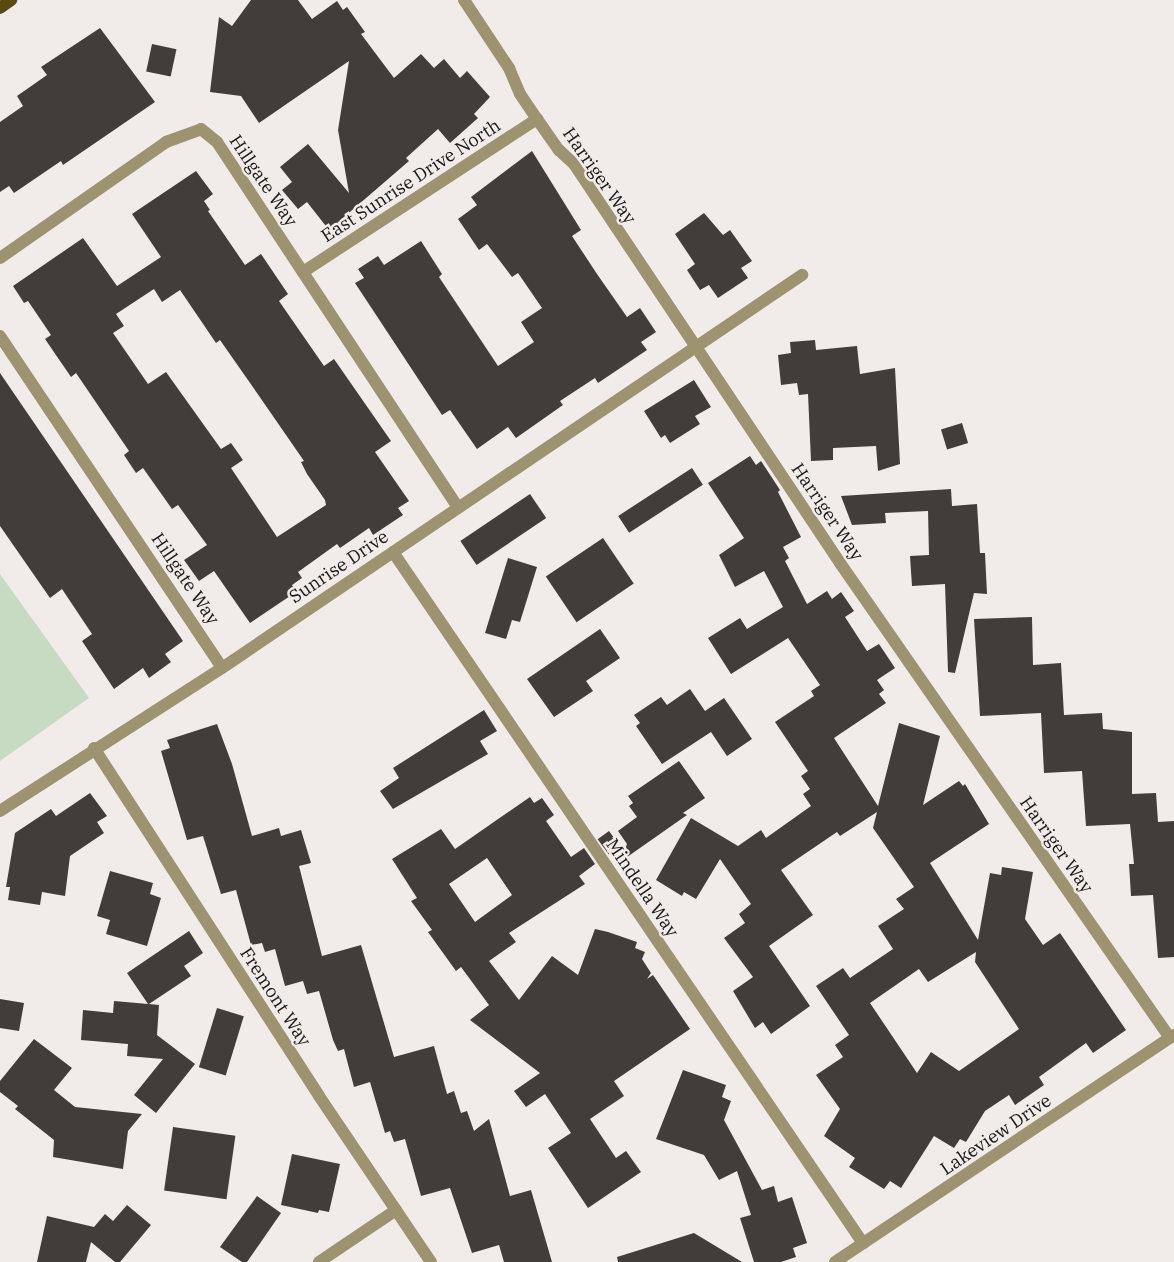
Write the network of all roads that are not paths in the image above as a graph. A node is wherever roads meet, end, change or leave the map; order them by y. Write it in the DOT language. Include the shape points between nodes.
graph roads {
  1 [pos="12,0"];
  2 [pos="464,0"];
  3 [pos="0,8"];
  4 [pos="538,119"];
  5 [pos="0,258"];
  6 [pos="302,272"];
  7 [pos="802,275"];
  8 [pos="0,336"];
  9 [pos="694,347"];
  10 [pos="458,507"];
  11 [pos="393,552"];
  12 [pos="222,668"];
  13 [pos="94,748"];
  14 [pos="0,811"];
  15 [pos="1172,1036"];
  16 [pos="396,1210"];
  17 [pos="863,1243"];
  18 [pos="319,1262"];
  19 [pos="431,1262"];
  20 [pos="836,1262"];
  1 -- 3 [label="main road"];
  2 -- 4 [label="street, Harriger Way"];
  4 -- 6 [label="street, East Sunrise Drive North"];
  4 -- 9 [label="street, Harriger Way" via="559,150 574,164"];
  5 -- 6 [label="street, Hillgate Way" via="166,142 201,129 217,142"];
  6 -- 10 [label="street, Hillgate Way"];
  7 -- 9 [label="street"];
  8 -- 12 [label="street, Hillgate Way"];
  9 -- 10 [label="street, Sunrise Drive"];
  9 -- 15 [label="street, Harriger Way" via="917,676"];
  10 -- 11 [label="street, Sunrise Drive"];
  11 -- 12 [label="street, Sunrise Drive"];
  11 -- 17 [label="street, Mindella Way"];
  12 -- 13 [label="street, Sunrise Drive"];
  13 -- 14 [label="street, Sunrise Drive"];
  13 -- 16 [label="street, Fremont Way"];
  15 -- 17 [label="street, Lakeview Drive"];
  16 -- 18 [label="street"];
  16 -- 19 [label="street, Fremont Way"];
  17 -- 20 [label="street, Lakeview Drive"];
}
